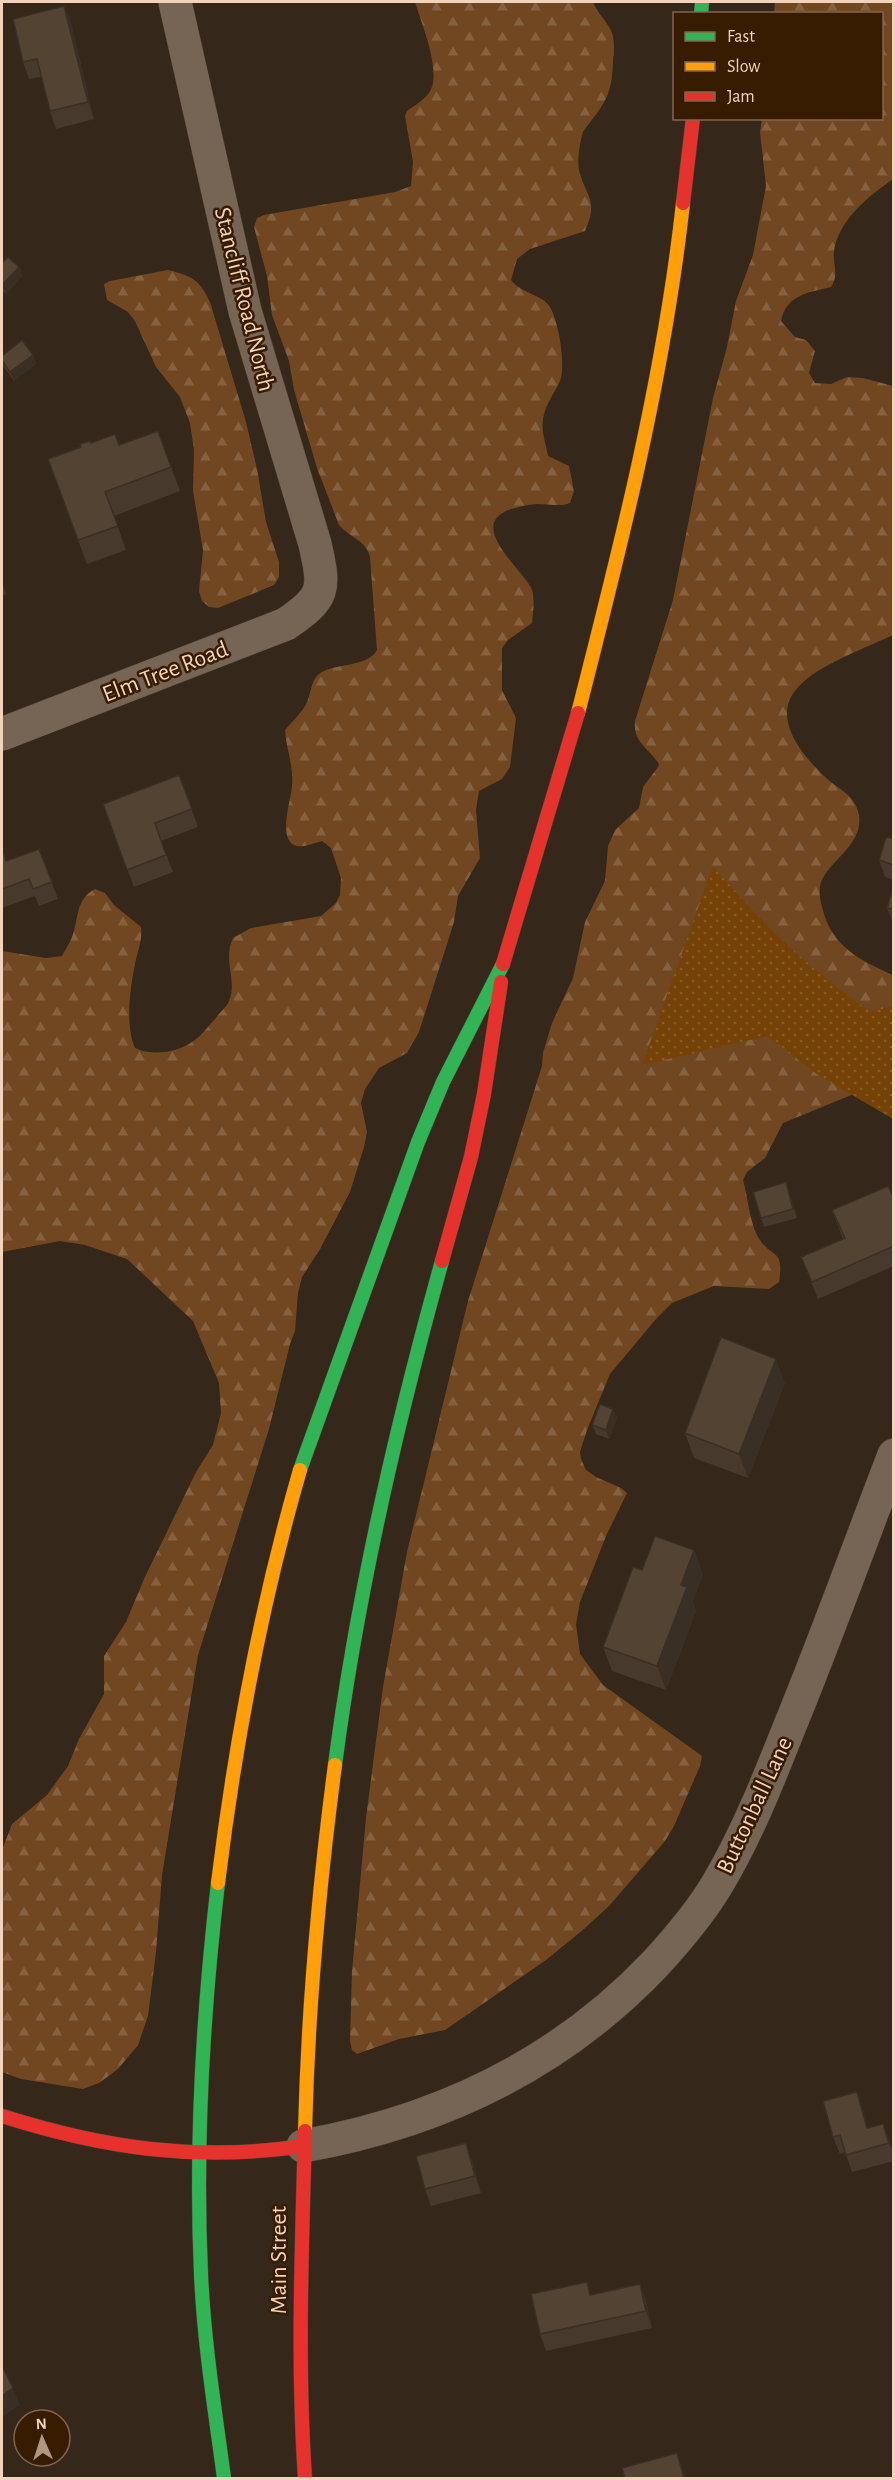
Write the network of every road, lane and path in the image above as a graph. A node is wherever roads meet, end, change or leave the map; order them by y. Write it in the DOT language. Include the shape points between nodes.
graph roads {
  1 [pos="175,2"];
  2 [pos="693,120"];
  3 [pos="320,594"];
  4 [pos="2,734"];
  5 [pos="502,966"];
  6 [pos="894,1455"];
  7 [pos="2,2116"];
  8 [pos="303,2146"];
  9 [pos="199,2153"];
  10 [pos="224,2478"];
  11 [pos="305,2478"];
  1 -- 3 [label="street, Stancliff Road North" via="246,310 315,544"];
  2 -- 5 [label="main road" via="669,308 627,524 568,752"];
  3 -- 4 [label="street, Elm Tree Road" via="286,624"];
  5 -- 8 [label="main road, Main Street" via="495,1031 471,1157 402,1409 361,1601 324,1848"];
  5 -- 9 [label="main road" via="443,1082 418,1142 309,1444 272,1576 256,1644 226,1820 213,1928"];
  6 -- 8 [label="street, Buttonball Lane" via="749,1826 717,1885 675,1943 634,1986 580,2033 488,2088 392,2127"];
  7 -- 9 [label="main road" via="85,2140 136,2149"];
  8 -- 9 [label="main road"];
  8 -- 11 [label="main road, Main Street" via="300,2308"];
  9 -- 10 [label="main road" via="205,2332"];
}
